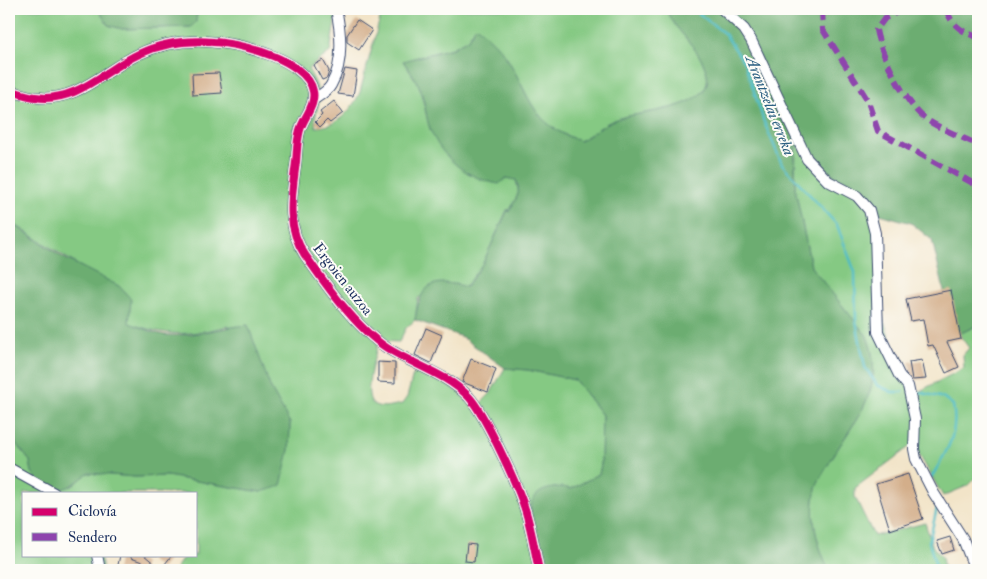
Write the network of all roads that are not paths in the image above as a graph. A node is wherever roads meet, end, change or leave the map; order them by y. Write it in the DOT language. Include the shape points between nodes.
graph roads {
  1 [pos="336,9"];
  2 [pos="722,9"];
  3 [pos="9,90"];
  4 [pos="313,100"];
  5 [pos="9,468"];
  6 [pos="52,492"];
  7 [pos="98,556"];
  8 [pos="100,570"];
  9 [pos="539,570"];
  10 [pos="975,570"];
  1 -- 4 [label="street" via="340,27 338,66 331,86"];
  2 -- 10 [label="street" via="751,40 807,159 828,181 856,196 869,210 874,233 878,332 910,393 915,420 916,459 963,539"];
  3 -- 4 [label="street" via="37,98 68,94 151,49 190,41 210,41 273,56 301,72 313,91"];
  4 -- 9 [label="street, Ergoien auzoa" via="299,136 291,196 290,214 297,240 318,272 370,334 386,347 449,381 471,399 509,468 524,505"];
  5 -- 6 [label="street"];
  7 -- 8 [label="street"];
}
